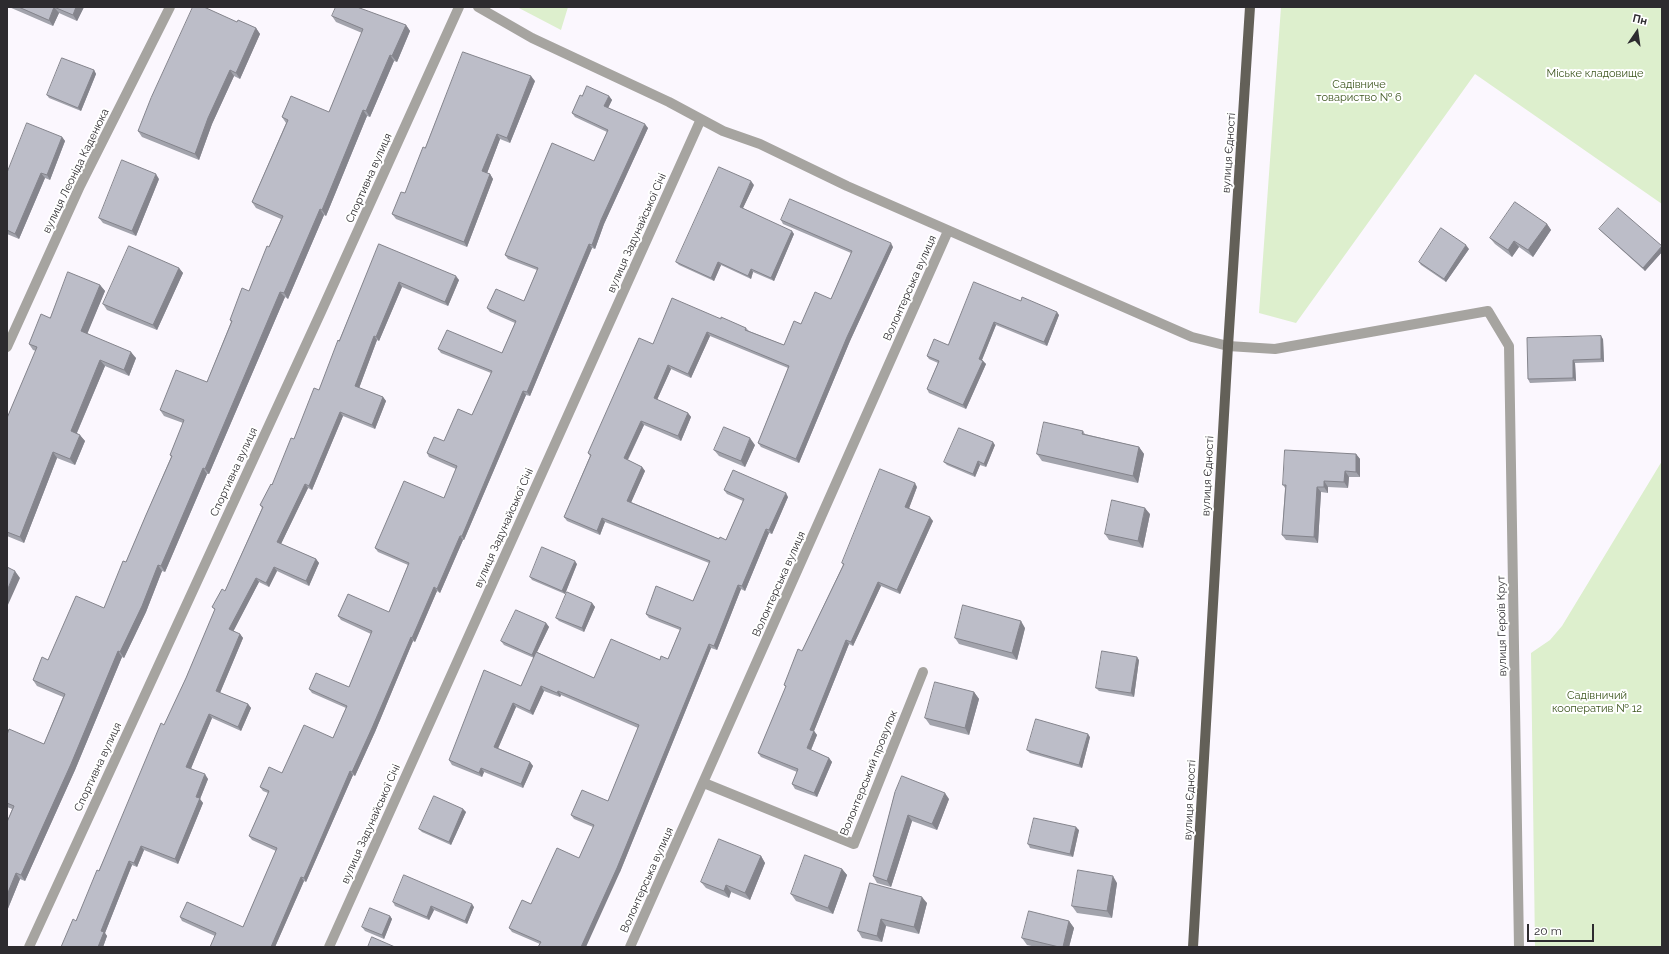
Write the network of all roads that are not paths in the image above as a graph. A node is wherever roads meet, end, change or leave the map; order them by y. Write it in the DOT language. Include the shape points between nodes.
graph roads {
  1 [pos="170,7"];
  2 [pos="459,7"];
  3 [pos="478,7"];
  4 [pos="1250,7"];
  5 [pos="701,119"];
  6 [pos="948,231"];
  7 [pos="1228,346"];
  8 [pos="7,347"];
  9 [pos="923,672"];
  10 [pos="704,783"];
  11 [pos="28,947"];
  12 [pos="329,947"];
  13 [pos="630,947"];
  14 [pos="1193,947"];
  15 [pos="1519,947"];
  1 -- 8 [label="street, вулиця Леоніда Каденюка" via="80,186"];
  2 -- 11 [label="street, Спортивна вулиця"];
  3 -- 5 [label="street" via="532,38"];
  4 -- 7 [label="main road, вулиця Єдності"];
  5 -- 6 [label="street"];
  5 -- 12 [label="street, вулиця Задунайської Січі"];
  6 -- 7 [label="street" via="1192,336"];
  6 -- 10 [label="street, Волонтерська вулиця"];
  7 -- 14 [label="main road, вулиця Єдності"];
  7 -- 15 [label="street, вулиця Героїв Крут" via="1274,349 1488,311 1509,346"];
  9 -- 10 [label="street, Волонтерський провулок" via="854,844"];
  10 -- 13 [label="street, Волонтерська вулиця"];
}
